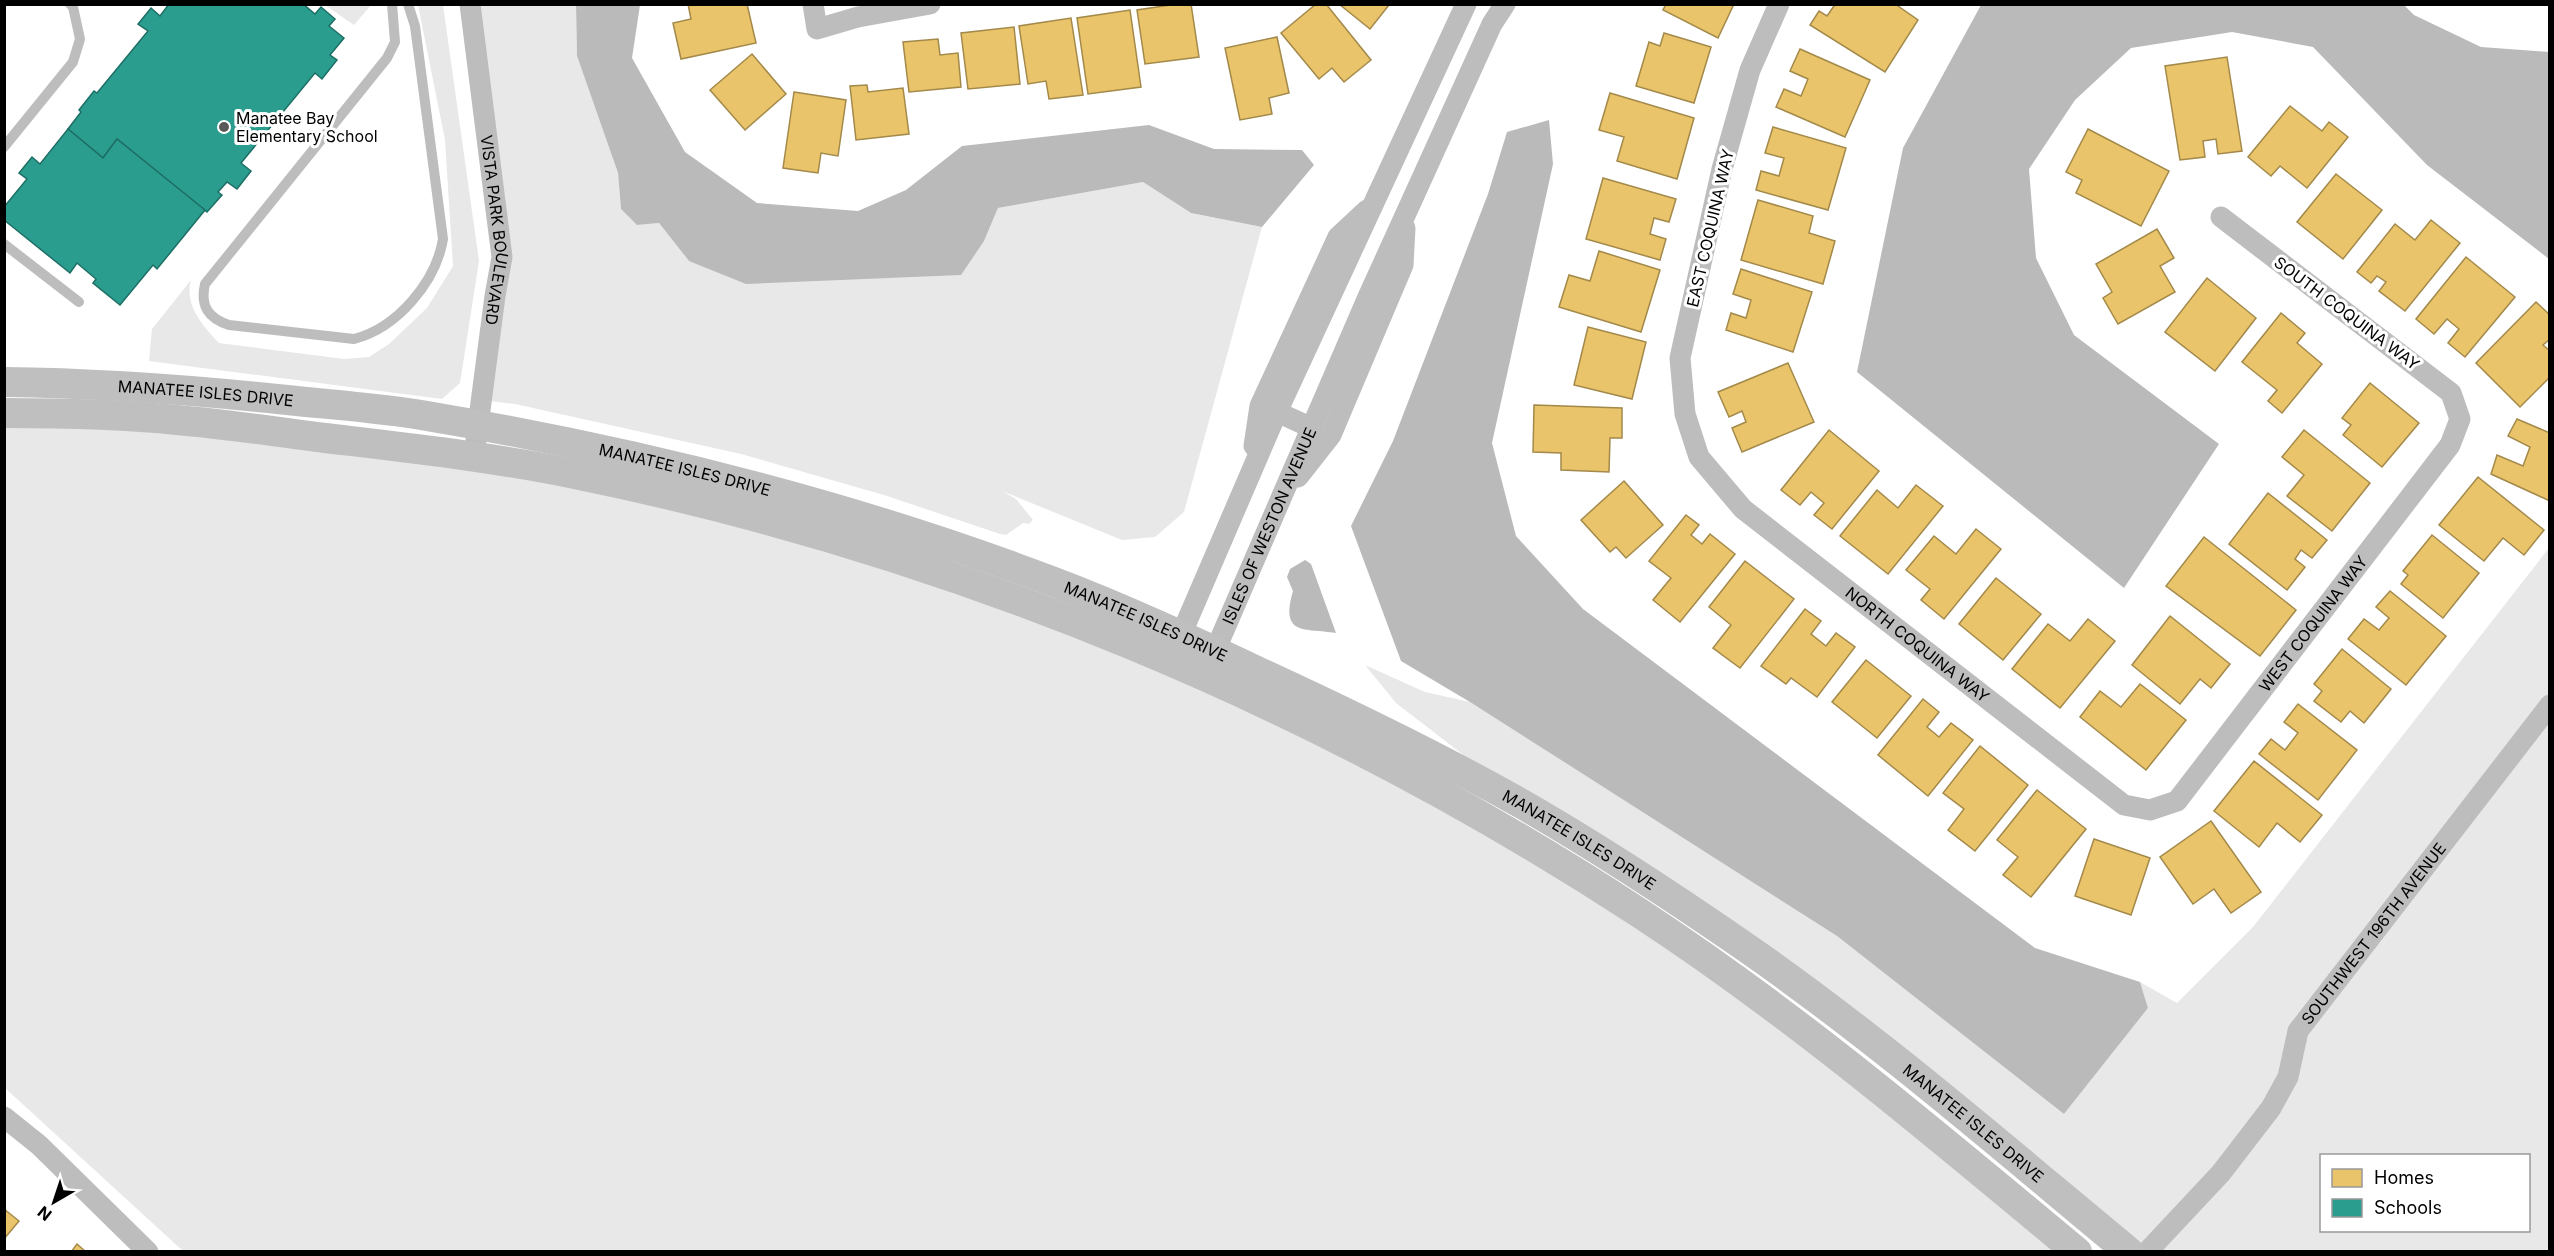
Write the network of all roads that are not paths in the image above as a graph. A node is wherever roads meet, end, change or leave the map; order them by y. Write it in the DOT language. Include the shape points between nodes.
graph roads {
  1 [pos="70,4"];
  2 [pos="392,4"];
  3 [pos="408,4"];
  4 [pos="470,4"];
  5 [pos="813,4"];
  6 [pos="930,4"];
  7 [pos="1466,4"];
  8 [pos="1505,4"];
  9 [pos="1779,4"];
  10 [pos="4,147"];
  11 [pos="1406,215"];
  12 [pos="2221,217"];
  13 [pos="4,244"];
  14 [pos="1329,279"];
  15 [pos="1368,297"];
  16 [pos="79,302"];
  17 [pos="4,382"];
  18 [pos="1277,412"];
  19 [pos="4,413"];
  20 [pos="2460,419"];
  21 [pos="478,426"];
  22 [pos="1312,429"];
  23 [pos="474,456"];
  24 [pos="1699,457"];
  25 [pos="1250,477"];
  26 [pos="1282,495"];
  27 [pos="1181,635"];
  28 [pos="1215,651"];
  29 [pos="1189,670"];
  30 [pos="2550,705"];
  31 [pos="2150,810"];
  32 [pos="4,1117"];
  33 [pos="148,1251"];
  34 [pos="2077,1251"];
  35 [pos="2129,1251"];
  36 [pos="2147,1251"];
  1 -- 10 [label="lane" via="80,39 72,62"];
  2 -- 3 [label="lane" via="394,42 387,58 205,284 202,297 206,311 216,321 354,339 398,318 434,270 443,239 415,26"];
  4 -- 21 [label="street, VISTA PARK BOULEVARD" via="502,258"];
  5 -- 6 [label="street" via="817,28"];
  7 -- 14 [label="street" via="1374,204"];
  8 -- 11 [label="street, ISLES OF WESTON AVENUE" via="1492,24"];
  9 -- 24 [label="street, EAST COQUINA WAY" via="1746,81 1680,358 1684,414"];
  11 -- 15 [label="street, ISLES OF WESTON AVENUE"];
  11 -- 26 [label="street" via="1403,265 1331,435"];
  12 -- 20 [label="street, SOUTH COQUINA WAY" via="2451,393"];
  13 -- 16 [label="lane"];
  14 -- 15 [label="street"];
  14 -- 18 [label="street"];
  14 -- 25 [label="street" via="1260,406"];
  15 -- 22 [label="street, ISLES OF WESTON AVENUE"];
  17 -- 21 [label="street, MANATEE ISLES DRIVE" via="178,389 422,415"];
  18 -- 22 [label="street"];
  18 -- 25 [label="street"];
  19 -- 23 [label="street, MANATEE ISLES DRIVE" via="174,419"];
  20 -- 31 [label="street, WEST COQUINA WAY" via="2450,445 2178,801"];
  21 -- 23 [label="street, VISTA PARK BOULEVARD"];
  21 -- 27 [label="street, MANATEE ISLES DRIVE" via="574,443 720,477 846,513 1055,582"];
  22 -- 26 [label="street, ISLES OF WESTON AVENUE"];
  23 -- 29 [label="street, MANATEE ISLES DRIVE" via="575,474 831,538 1022,602"];
  24 -- 31 [label="street, NORTH COQUINA WAY" via="1743,509 2124,805"];
  25 -- 27 [label="street"];
  26 -- 28 [label="street, ISLES OF WESTON AVENUE"];
  27 -- 28 [label="street, MANATEE ISLES DRIVE"];
  27 -- 29 [label="street"];
  28 -- 29 [label="street"];
  28 -- 35 [label="street, MANATEE ISLES DRIVE" via="1434,756 1526,806 1635,874 1744,946 1881,1049"];
  29 -- 34 [label="street, MANATEE ISLES DRIVE" via="1326,733 1416,780 1641,914 1756,993 1865,1076"];
  30 -- 36 [label="street, SOUTHWEST 196TH AVENUE" via="2298,1031 2288,1077 2271,1108 2221,1173"];
  32 -- 33 [label="street"];
}
